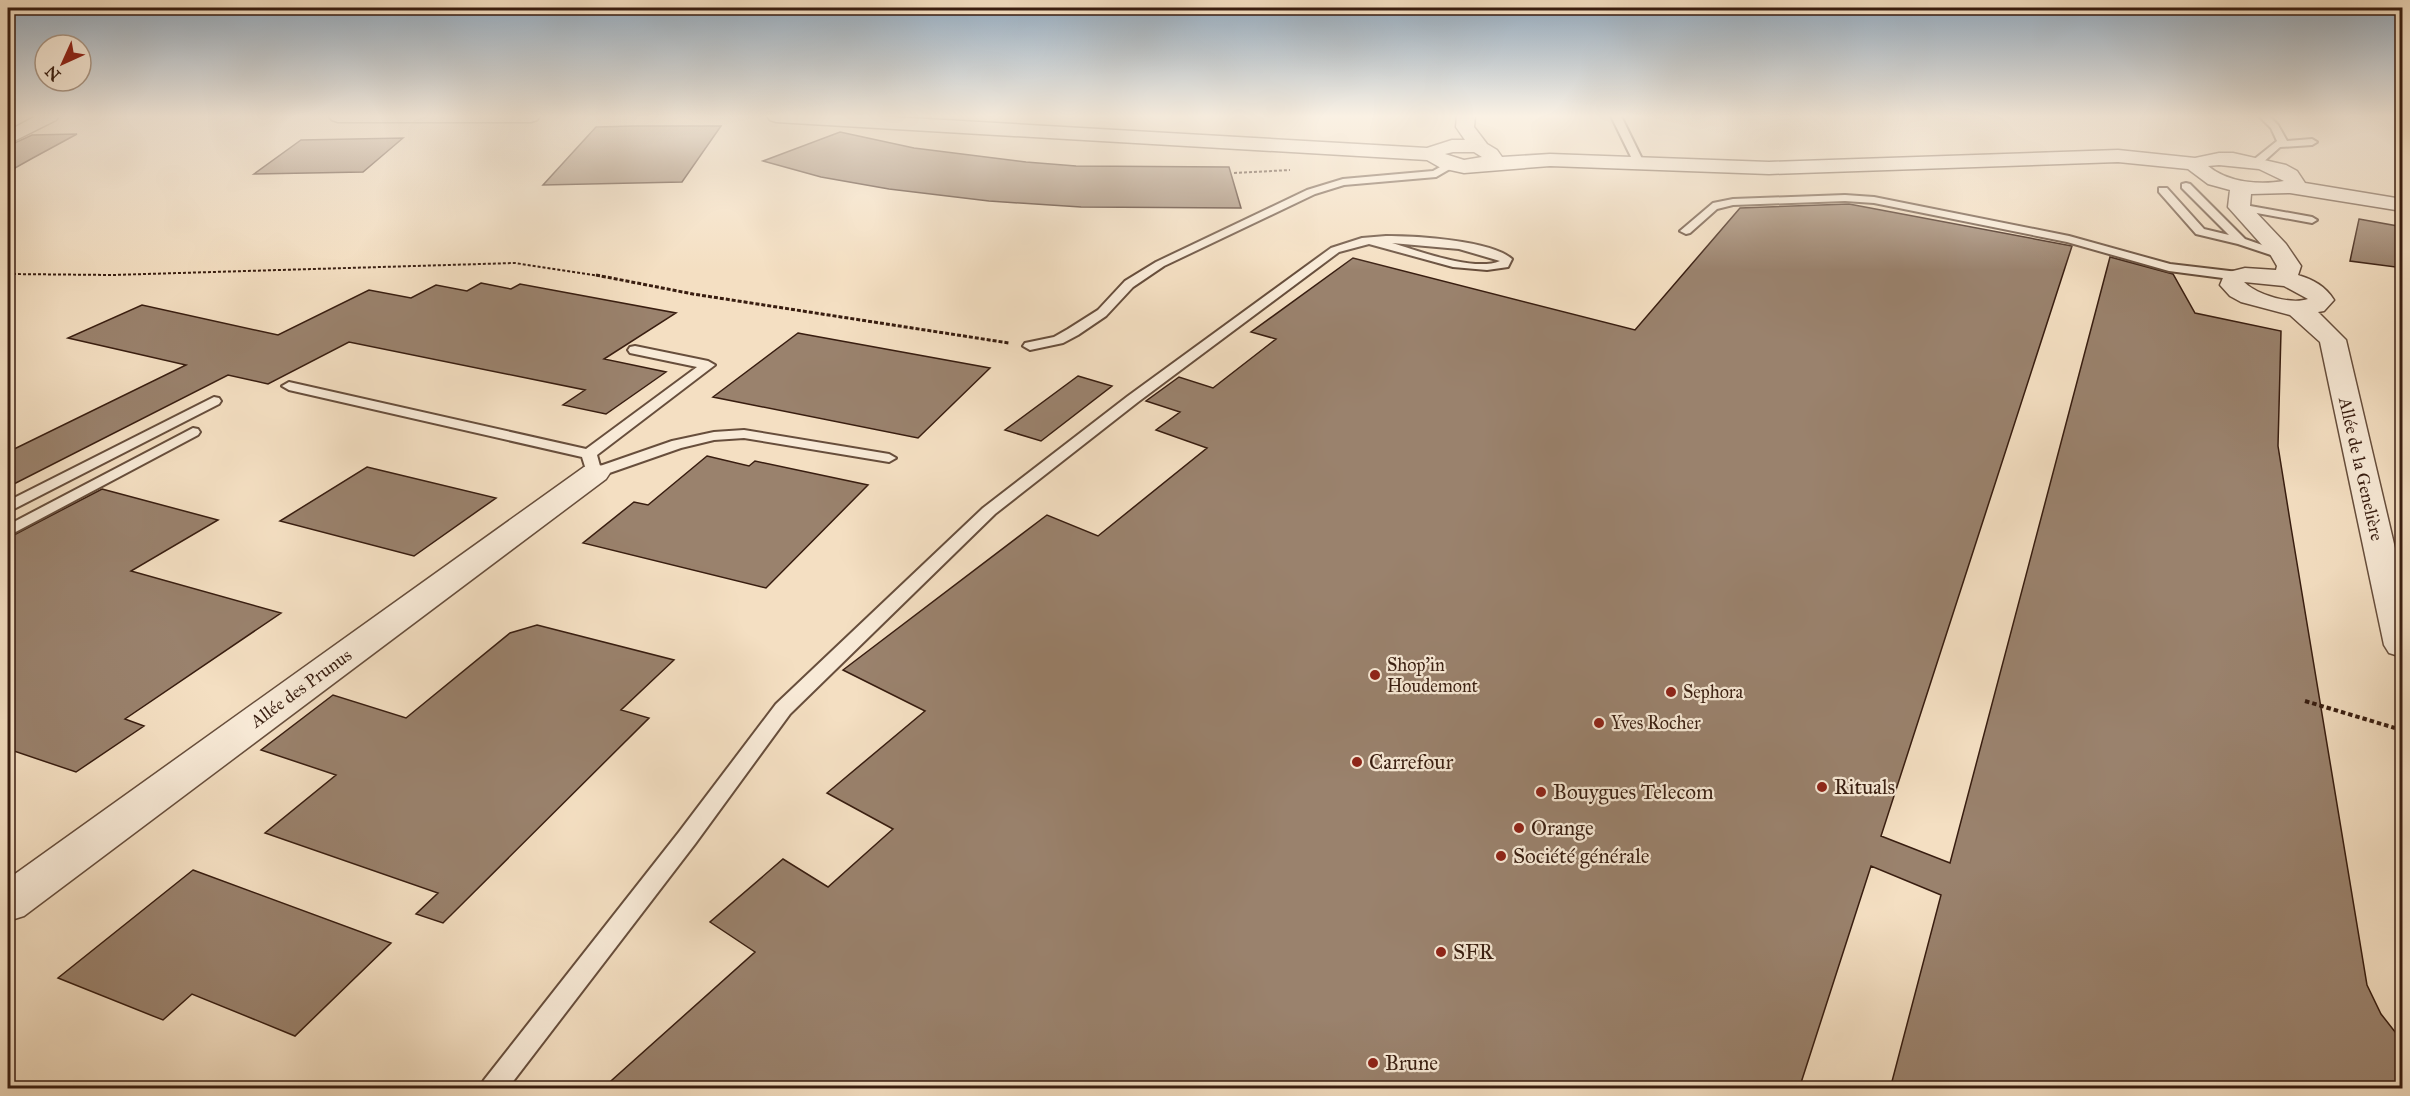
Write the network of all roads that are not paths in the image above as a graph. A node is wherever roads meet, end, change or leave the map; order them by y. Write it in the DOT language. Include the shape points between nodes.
graph roads {
  1 [pos="1439,167"];
  2 [pos="2192,167"];
  3 [pos="2264,167"];
  4 [pos="2201,169"];
  5 [pos="2290,181"];
  6 [pos="2186,186"];
  7 [pos="2240,196"];
  8 [pos="2403,199"];
  9 [pos="2403,206"];
  10 [pos="2312,220"];
  11 [pos="1686,231"];
  12 [pos="1370,240"];
  13 [pos="2241,241"];
  14 [pos="2284,267"];
  15 [pos="2238,276"];
  16 [pos="2295,308"];
  17 [pos="1030,346"];
  18 [pos="634,350"];
  19 [pos="289,386"];
  20 [pos="214,400"];
  21 [pos="194,432"];
  22 [pos="889,458"];
  23 [pos="592,463"];
  24 [pos="8,507"];
  25 [pos="8,531"];
  26 [pos="2394,578"];
  27 [pos="2403,645"];
  28 [pos="8,903"];
  29 [pos="493,1089"];
  1 -- 17 [label="lane" via="1436,174 1343,182 1311,192 1160,264 1129,284 1102,313 1073,333"];
  2 -- 4 [label="street"];
  3 -- 5 [label="street"];
  4 -- 6 [label="lane" via="2194,184"];
  4 -- 7 [label="street"];
  5 -- 7 [label="street" via="2275,189"];
  5 -- 8 [label="street"];
  5 -- 9 [label="street"];
  6 -- 13 [label="lane"];
  6 -- 13 [label="lane" via="2163,190 2200,232"];
  7 -- 10 [label="lane"];
  7 -- 14 [label="street" via="2276,245"];
  11 -- 15 [label="lane" via="1713,206 1733,202 1874,200 2069,239 2169,267"];
  12 -- 12 [label="lane" via="1488,250 1506,259 1504,265 1465,266"];
  12 -- 29 [label="lane" via="1335,250 989,511 783,709"];
  13 -- 14 [label="lane"];
  14 -- 15 [label="street"];
  14 -- 16 [label="street" via="2322,300 2315,306"];
  15 -- 16 [label="street" via="2231,281 2242,294"];
  16 -- 26 [label="street, Allée de la Genelière" via="2333,340"];
  18 -- 23 [label="lane" via="708,365"];
  19 -- 23 [label="lane"];
  20 -- 24 [label="lane"];
  21 -- 25 [label="lane"];
  22 -- 23 [label="lane" via="744,434 714,436"];
  23 -- 28 [label="street, Allée des Prunus"];
  26 -- 27 [label="street, Allée de la Genelière"];
}
